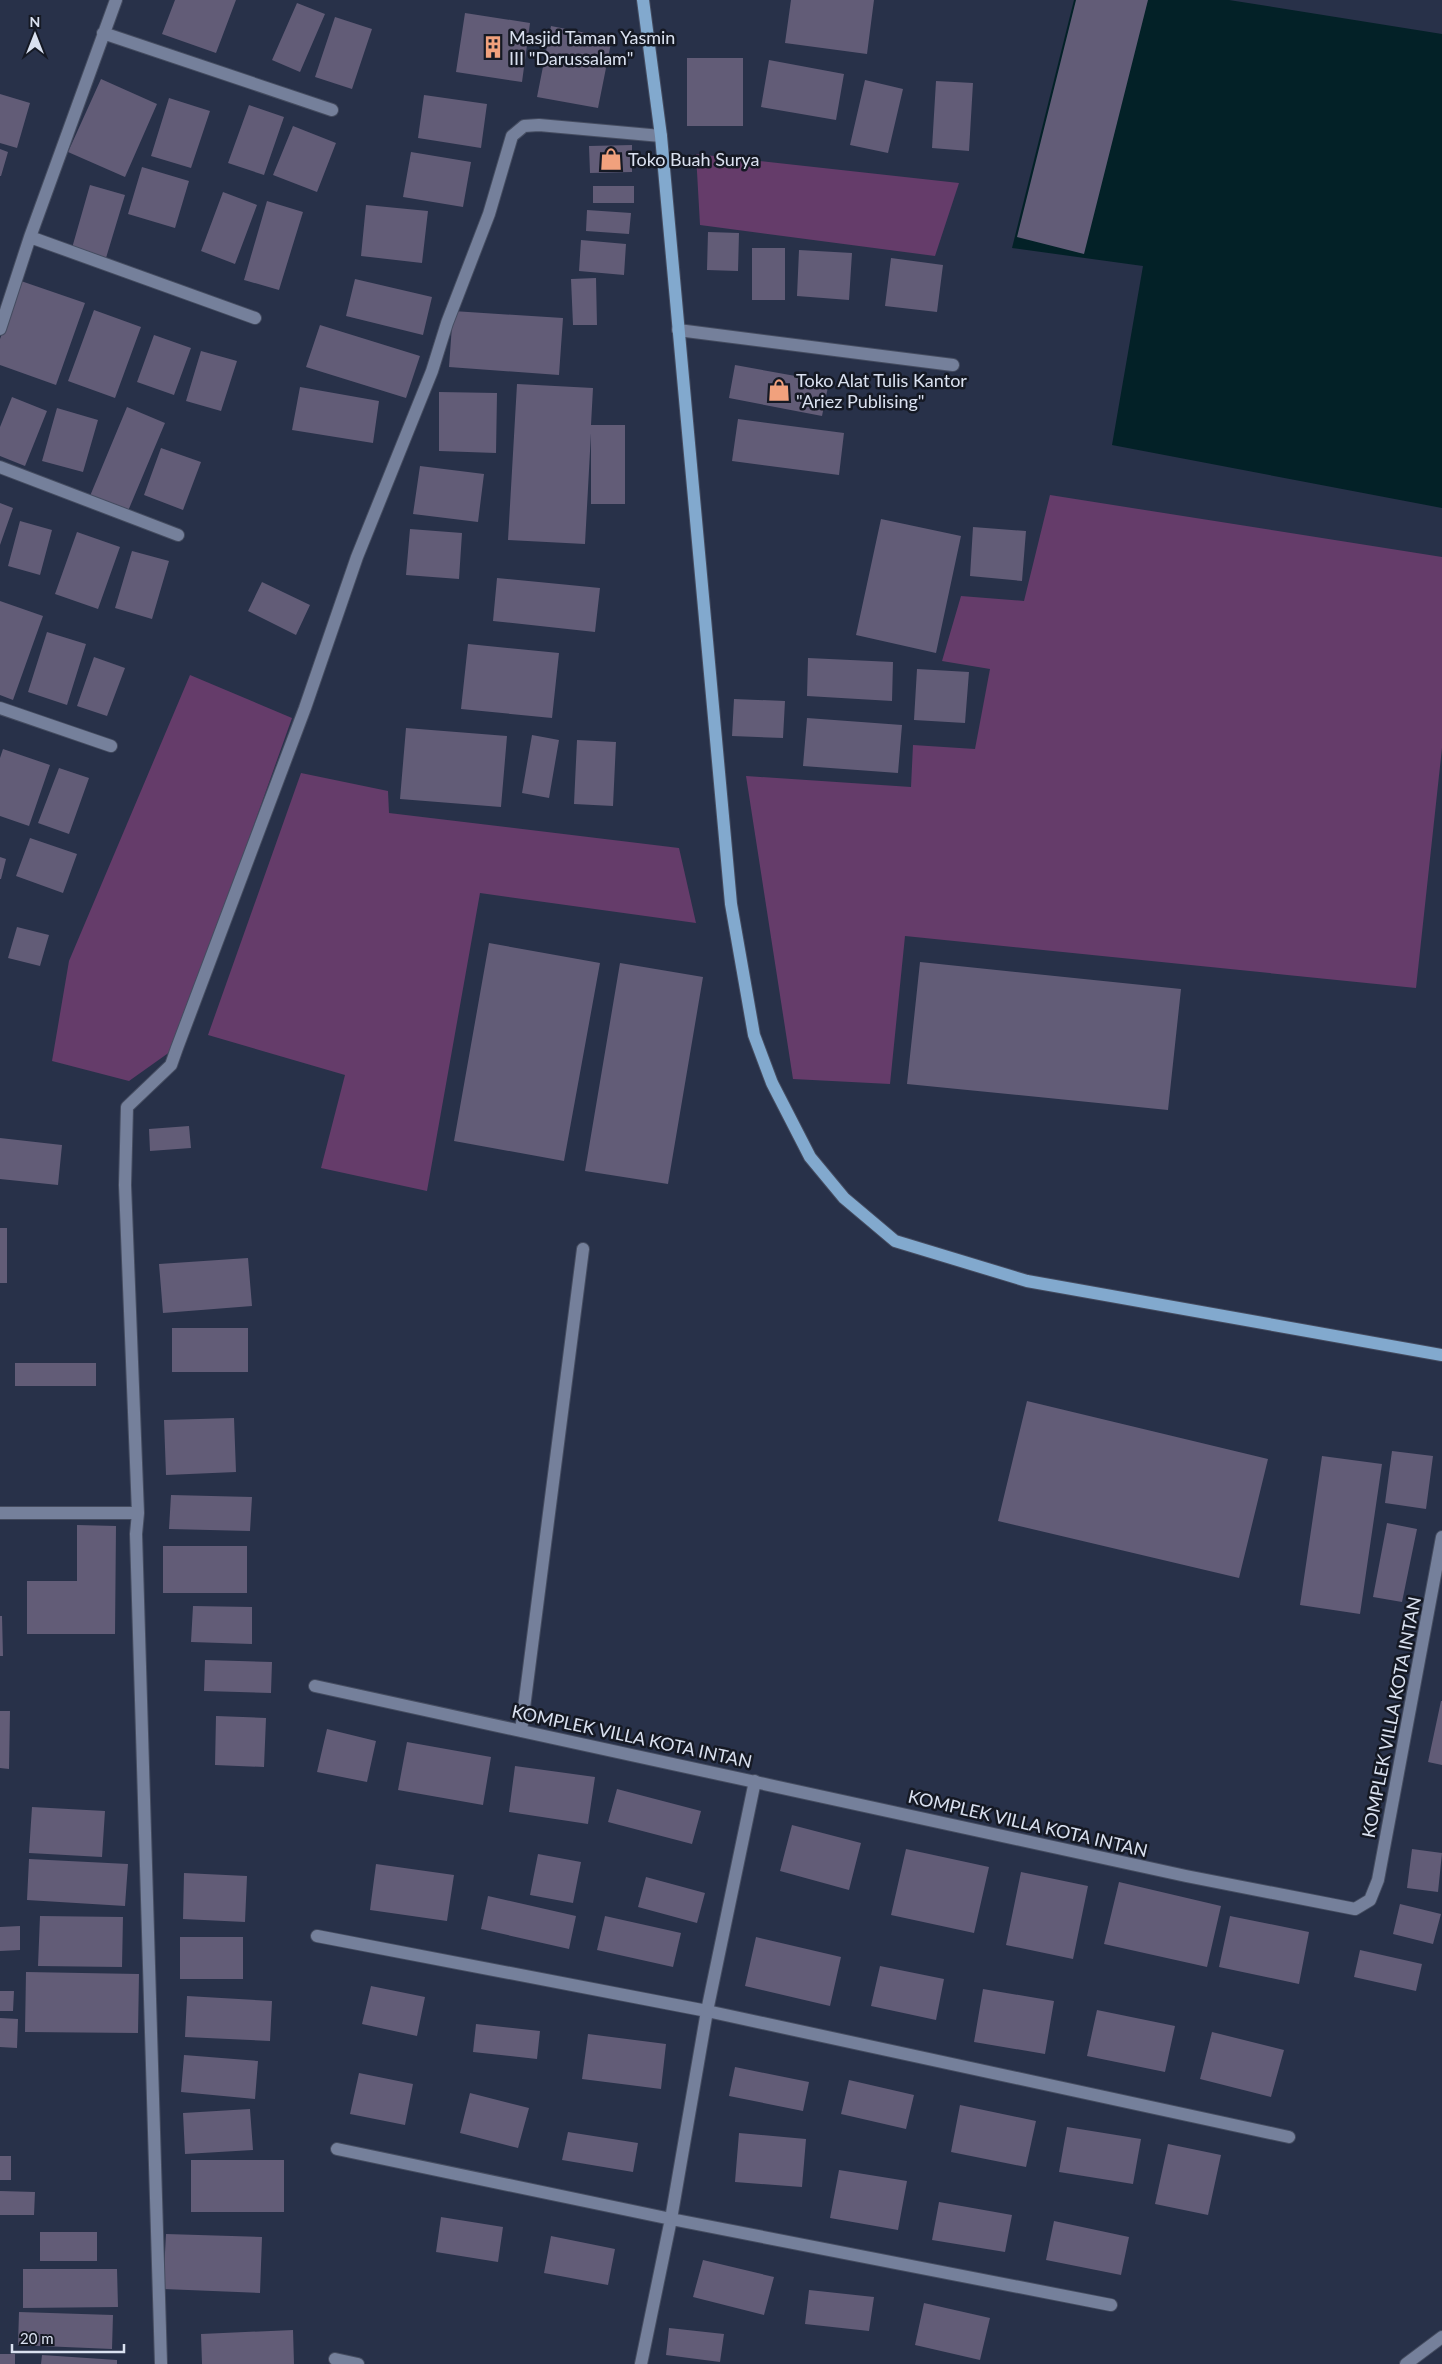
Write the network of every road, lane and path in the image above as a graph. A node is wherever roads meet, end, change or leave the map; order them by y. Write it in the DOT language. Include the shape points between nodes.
graph roads {
  1 [pos="116,0"];
  2 [pos="643,0"];
  3 [pos="103,33"];
  4 [pos="332,110"];
  5 [pos="661,136"];
  6 [pos="30,237"];
  7 [pos="255,318"];
  8 [pos="0,329"];
  9 [pos="678,330"];
  10 [pos="952,365"];
  11 [pos="0,467"];
  12 [pos="178,535"];
  13 [pos="0,708"];
  14 [pos="112,746"];
  15 [pos="583,1249"];
  16 [pos="1442,1355"];
  17 [pos="0,1513"];
  18 [pos="138,1513"];
  19 [pos="1442,1537"];
  20 [pos="315,1686"];
  21 [pos="521,1731"];
  22 [pos="755,1780"];
  23 [pos="317,1936"];
  24 [pos="707,2011"];
  25 [pos="1289,2137"];
  26 [pos="337,2149"];
  27 [pos="671,2219"];
  28 [pos="1111,2306"];
  29 [pos="1442,2337"];
  30 [pos="335,2359"];
  31 [pos="161,2364"];
  32 [pos="358,2364"];
  33 [pos="641,2364"];
  34 [pos="1406,2364"];
  1 -- 3 [label="street"];
  2 -- 5 [label="main road"];
  3 -- 4 [label="street"];
  3 -- 6 [label="street"];
  5 -- 9 [label="main road"];
  5 -- 18 [label="street" via="539,125 524,126 512,136 489,214 432,371 357,557 305,708 178,1048 171,1065 126,1107 125,1185"];
  6 -- 7 [label="street"];
  6 -- 8 [label="street"];
  9 -- 10 [label="street"];
  9 -- 16 [label="main road" via="731,904 754,1035 772,1083 810,1157 844,1198 895,1241 1027,1281"];
  11 -- 12 [label="street"];
  13 -- 14 [label="street"];
  15 -- 21 [label="street"];
  17 -- 18 [label="street"];
  18 -- 31 [label="street" via="136,1544"];
  19 -- 22 [label="street, KOMPLEK VILLA KOTA INTAN" via="1378,1880 1370,1900 1355,1909 1186,1876"];
  20 -- 21 [label="street, KOMPLEK VILLA KOTA INTAN"];
  21 -- 22 [label="street, KOMPLEK VILLA KOTA INTAN"];
  22 -- 24 [label="street"];
  23 -- 24 [label="street"];
  24 -- 25 [label="street"];
  24 -- 27 [label="street"];
  26 -- 27 [label="street"];
  27 -- 28 [label="street"];
  27 -- 33 [label="street"];
  29 -- 34 [label="street"];
  30 -- 32 [label="street"];
}
